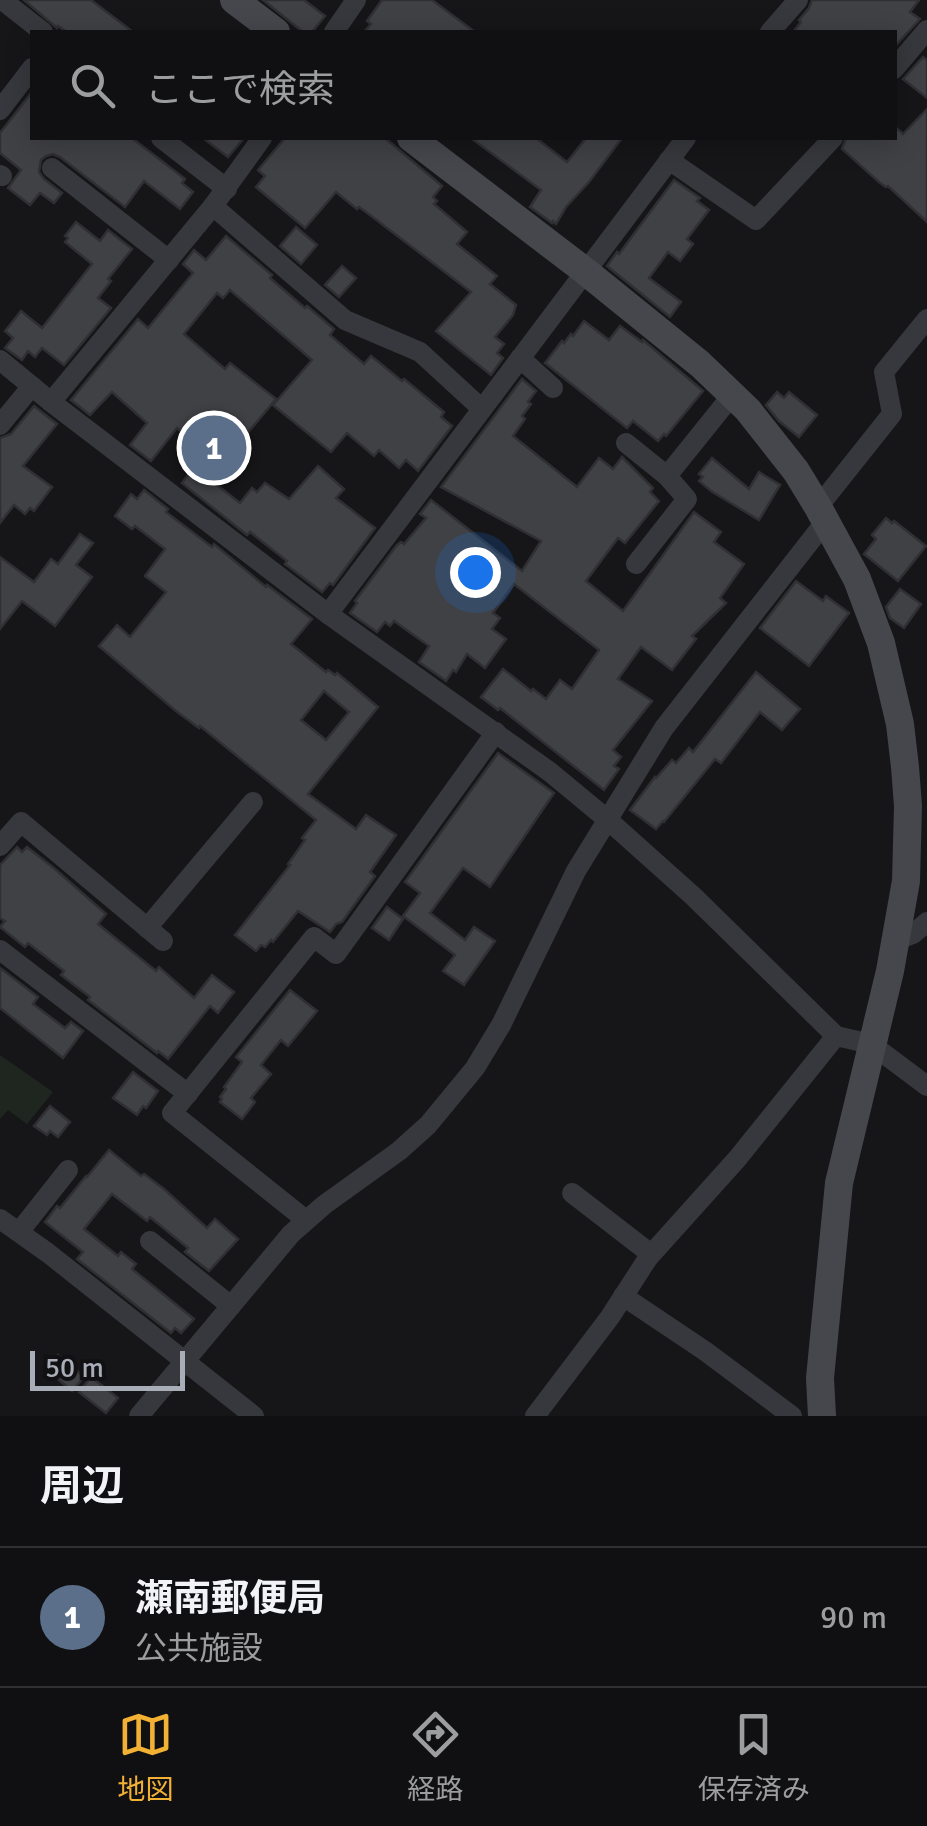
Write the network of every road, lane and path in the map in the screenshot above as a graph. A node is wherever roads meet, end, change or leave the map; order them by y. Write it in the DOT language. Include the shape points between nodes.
graph roads {
  1 [pos="2,0"];
  2 [pos="234,0"];
  3 [pos="356,0"];
  4 [pos="798,0"];
  5 [pos="40,30"];
  6 [pos="273,30"];
  7 [pos="335,30"];
  8 [pos="772,30"];
  9 [pos="927,30"];
  10 [pos="897,65"];
  11 [pos="30,71"];
  12 [pos="0,110"];
  13 [pos="164,140"];
  14 [pos="261,140"];
  15 [pos="414,140"];
  16 [pos="684,140"];
  17 [pos="831,140"];
  18 [pos="669,160"];
  19 [pos="52,168"];
  20 [pos="227,189"];
  21 [pos="214,206"];
  22 [pos="169,260"];
  23 [pos="585,272"];
  24 [pos="927,319"];
  25 [pos="520,358"];
  26 [pos="0,360"];
  27 [pos="32,386"];
  28 [pos="554,388"];
  29 [pos="733,394"];
  30 [pos="52,402"];
  31 [pos="482,409"];
  32 [pos="0,425"];
  33 [pos="626,443"];
  34 [pos="667,476"];
  35 [pos="822,514"];
  36 [pos="636,564"];
  37 [pos="328,614"];
  38 [pos="496,732"];
  39 [pos="253,802"];
  40 [pos="608,820"];
  41 [pos="0,846"];
  42 [pos="927,922"];
  43 [pos="897,940"];
  44 [pos="0,950"];
  45 [pos="836,1036"];
  46 [pos="871,1044"];
  47 [pos="927,1086"];
  48 [pos="188,1094"];
  49 [pos="68,1170"];
  50 [pos="572,1193"];
  51 [pos="0,1219"];
  52 [pos="306,1220"];
  53 [pos="19,1232"];
  54 [pos="150,1241"];
  55 [pos="651,1254"];
  56 [pos="623,1296"];
  57 [pos="230,1306"];
  58 [pos="184,1362"];
  59 [pos="140,1416"];
  60 [pos="254,1416"];
  61 [pos="536,1416"];
  62 [pos="792,1416"];
  63 [pos="822,1416"];
  1 -- 5 [label="street"];
  2 -- 6 [label="street"];
  3 -- 7 [label="street"];
  4 -- 8 [label="street"];
  9 -- 10 [label="street"];
  11 -- 12 [label="street"];
  13 -- 20 [label="street"];
  14 -- 20 [label="street"];
  15 -- 23 [label="street"];
  16 -- 18 [label="street"];
  17 -- 18 [label="street" via="756,220"];
  18 -- 23 [label="street"];
  19 -- 22 [label="street"];
  20 -- 21 [label="street"];
  21 -- 22 [label="street"];
  21 -- 31 [label="street" via="345,320 420,352"];
  22 -- 30 [label="street"];
  23 -- 25 [label="street"];
  23 -- 29 [label="street"];
  24 -- 35 [label="street" via="884,372 890,404"];
  25 -- 28 [label="street"];
  25 -- 31 [label="street"];
  26 -- 27 [label="street"];
  27 -- 30 [label="street"];
  27 -- 32 [label="street"];
  29 -- 34 [label="street"];
  29 -- 35 [label="street"];
  30 -- 37 [label="street"];
  31 -- 37 [label="street"];
  33 -- 34 [label="street"];
  34 -- 36 [label="street" via="687,499"];
  35 -- 40 [label="street" via="664,728"];
  35 -- 43 [label="street" via="870,610 900,724 908,806"];
  37 -- 38 [label="street"];
  38 -- 40 [label="street"];
  38 -- 48 [label="street" via="336,954 314,937"];
  39 -- 41 [label="street" via="155,934 22,822"];
  40 -- 45 [label="street"];
  40 -- 52 [label="street" via="475,1068 414,1138"];
  42 -- 43 [label="street"];
  43 -- 46 [label="street"];
  44 -- 48 [label="street"];
  45 -- 46 [label="street"];
  45 -- 55 [label="street"];
  46 -- 47 [label="street"];
  46 -- 63 [label="street" via="839,1182"];
  48 -- 52 [label="street" via="172,1113"];
  49 -- 53 [label="street"];
  50 -- 55 [label="street"];
  51 -- 53 [label="street"];
  52 -- 57 [label="street"];
  53 -- 58 [label="street"];
  54 -- 57 [label="street"];
  55 -- 56 [label="street"];
  56 -- 61 [label="street"];
  56 -- 62 [label="street"];
  57 -- 58 [label="street"];
  58 -- 59 [label="street"];
  58 -- 60 [label="street"];
}
